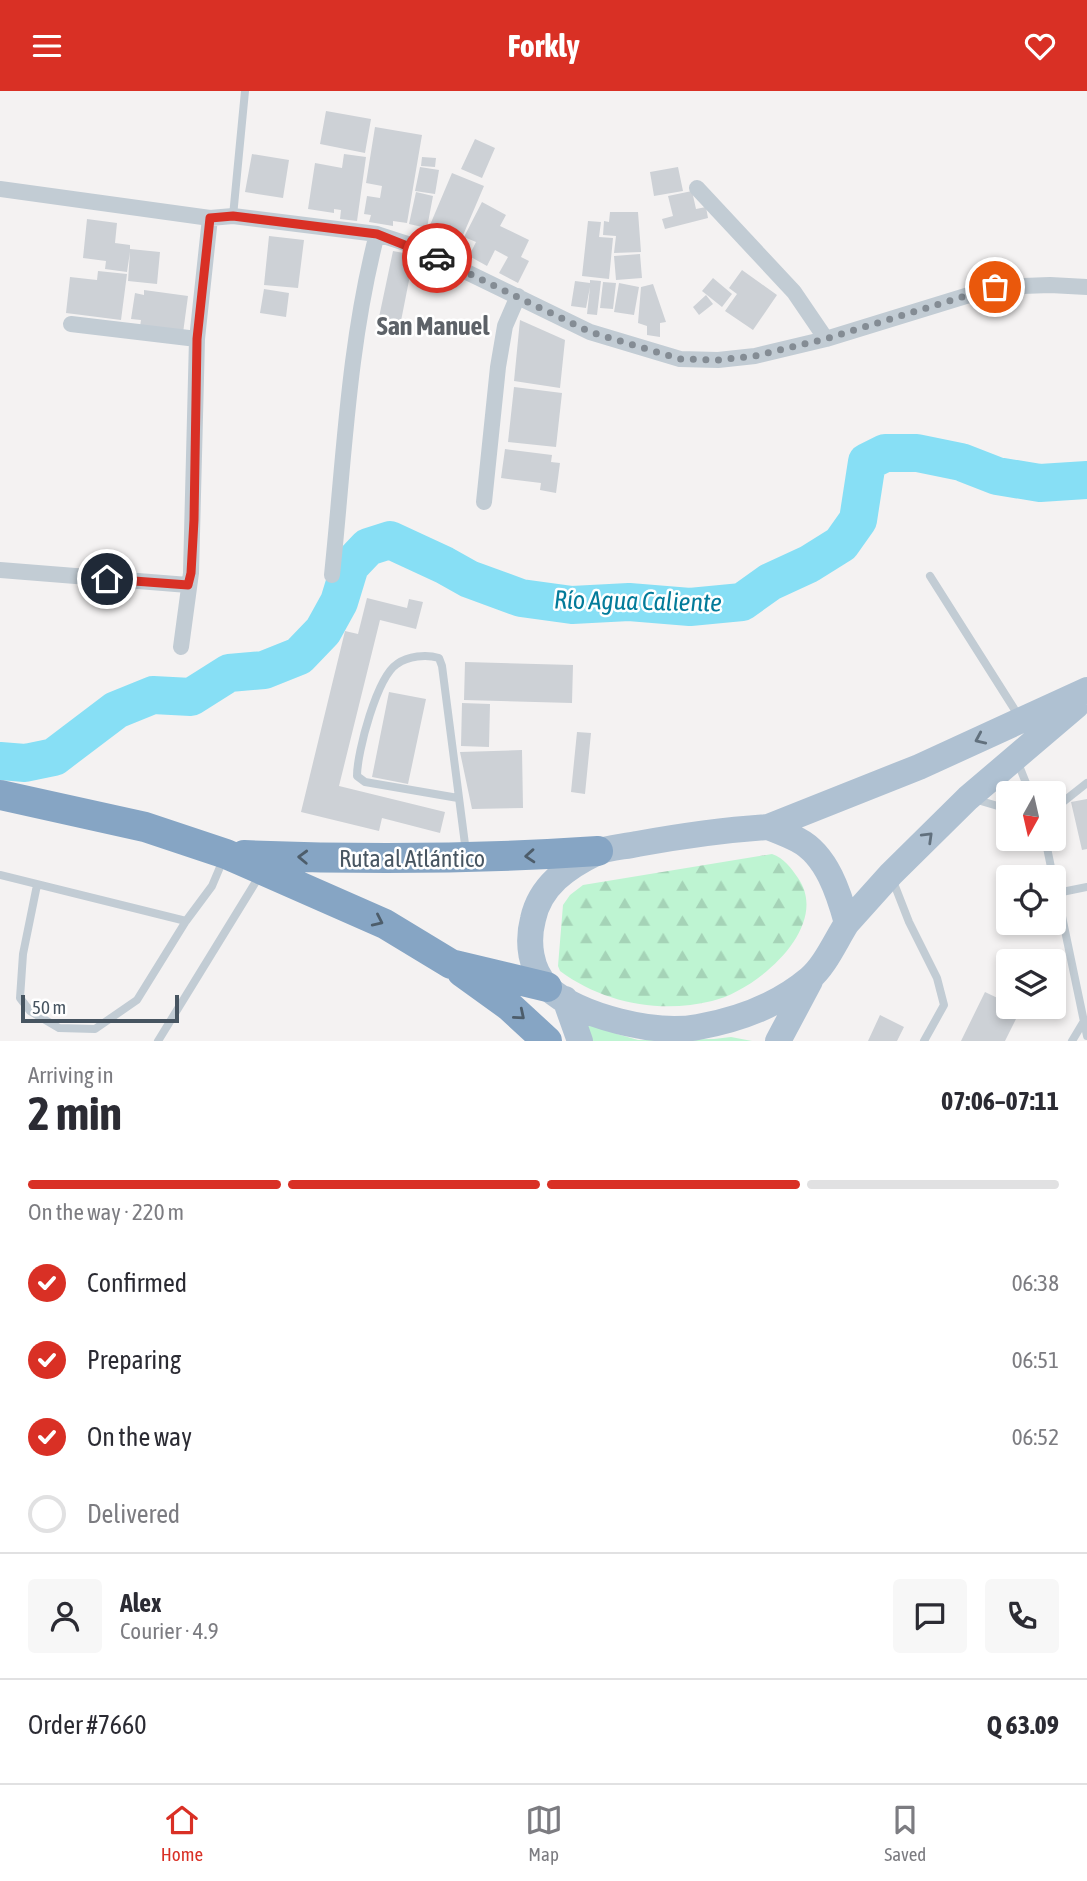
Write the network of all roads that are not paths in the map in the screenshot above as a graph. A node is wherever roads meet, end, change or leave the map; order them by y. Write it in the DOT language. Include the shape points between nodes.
graph roads {
  1 [pos="246,91"];
  2 [pos="697,188"];
  3 [pos="0,189"];
  4 [pos="233,216"];
  5 [pos="210,218"];
  6 [pos="377,234"];
  7 [pos="1087,287"];
  8 [pos="518,296"];
  9 [pos="71,324"];
  10 [pos="197,339"];
  11 [pos="825,339"];
  12 [pos="484,502"];
  13 [pos="0,570"];
  14 [pos="332,575"];
  15 [pos="930,576"];
  16 [pos="188,585"];
  17 [pos="181,647"];
  18 [pos="1087,690"];
  19 [pos="1087,696"];
  20 [pos="1021,721"];
  21 [pos="1015,756"];
  22 [pos="1025,781"];
  23 [pos="1087,783"];
  24 [pos="0,795"];
  25 [pos="458,798"];
  26 [pos="968,798"];
  27 [pos="1066,800"];
  28 [pos="996,804"];
  29 [pos="768,827"];
  30 [pos="598,851"];
  31 [pos="226,854"];
  32 [pos="467,858"];
  33 [pos="264,870"];
  34 [pos="891,874"];
  35 [pos="0,875"];
  36 [pos="37,885"];
  37 [pos="1087,887"];
  38 [pos="1066,892"];
  39 [pos="186,921"];
  40 [pos="847,923"];
  41 [pos="1066,935"];
  42 [pos="451,964"];
  43 [pos="811,978"];
  44 [pos="556,993"];
  45 [pos="1084,1021"];
  46 [pos="1087,1036"];
  47 [pos="158,1041"];
  48 [pos="547,1041"];
  49 [pos="580,1041"];
  50 [pos="778,1041"];
  51 [pos="924,1041"];
  52 [pos="1072,1041"];
  1 -- 4 [label="lane"];
  2 -- 11 [label="street" via="794,292"];
  3 -- 5 [label="street"];
  4 -- 5 [label="street"];
  4 -- 6 [label="street"];
  5 -- 10 [label="street"];
  6 -- 8 [label="street" via="411,245"];
  6 -- 14 [label="street" via="356,343"];
  7 -- 11 [label="street" via="995,287"];
  8 -- 11 [label="street" via="590,332 680,359 755,356"];
  8 -- 12 [label="street" via="505,326 498,367"];
  9 -- 10 [label="street"];
  10 -- 16 [label="street" via="194,520"];
  13 -- 16 [label="street"];
  15 -- 20 [label="lane"];
  16 -- 17 [label="street"];
  18 -- 20 [label="main road"];
  19 -- 21 [label="main road"];
  20 -- 29 [label="main road, one-way"];
  21 -- 22 [label="lane"];
  21 -- 26 [label="main road"];
  23 -- 27 [label="lane"];
  24 -- 31 [label="highway, Ruta al Atlántico" via="145,827"];
  25 -- 25 [label="lane" via="439,658 430,655 396,664 381,685 357,776 365,782"];
  25 -- 32 [label="lane"];
  26 -- 28 [label="lane"];
  34 -- 26 [label="main road, one-way"];
  29 -- 30 [label="main road" via="717,830"];
  29 -- 40 [label="main road" via="801,841 826,867"];
  30 -- 32 [label="highway, Ruta al Atlántico, one-way"];
  30 -- 44 [label="main road" via="563,871 536,906 530,930 533,965"];
  32 -- 31 [label="highway, Ruta al Atlántico, one-way"];
  31 -- 33 [label="highway, Ruta al Atlántico"];
  31 -- 39 [label="lane" via="212,886"];
  33 -- 42 [label="highway, Ruta al Atlántico, one-way" via="385,924"];
  33 -- 47 [label="lane"];
  34 -- 40 [label="main road"];
  34 -- 51 [label="lane" via="937,978 944,1005"];
  35 -- 36 [label="lane"];
  36 -- 39 [label="lane"];
  36 -- 39 [label="lane" via="20,997 30,1011 59,1028 95,1029 137,1000"];
  37 -- 38 [label="lane"];
  40 -- 43 [label="main road"];
  41 -- 45 [label="lane"];
  42 -- 44 [label="highway, Ruta al Atlántico"];
  42 -- 48 [label="highway, one-way" via="509,1006"];
  43 -- 44 [label="main road" via="746,1015 696,1028 613,1021"];
  43 -- 50 [label="main road"];
  44 -- 49 [label="main road"];
  45 -- 46 [label="lane"];
  45 -- 52 [label="lane"];
}
